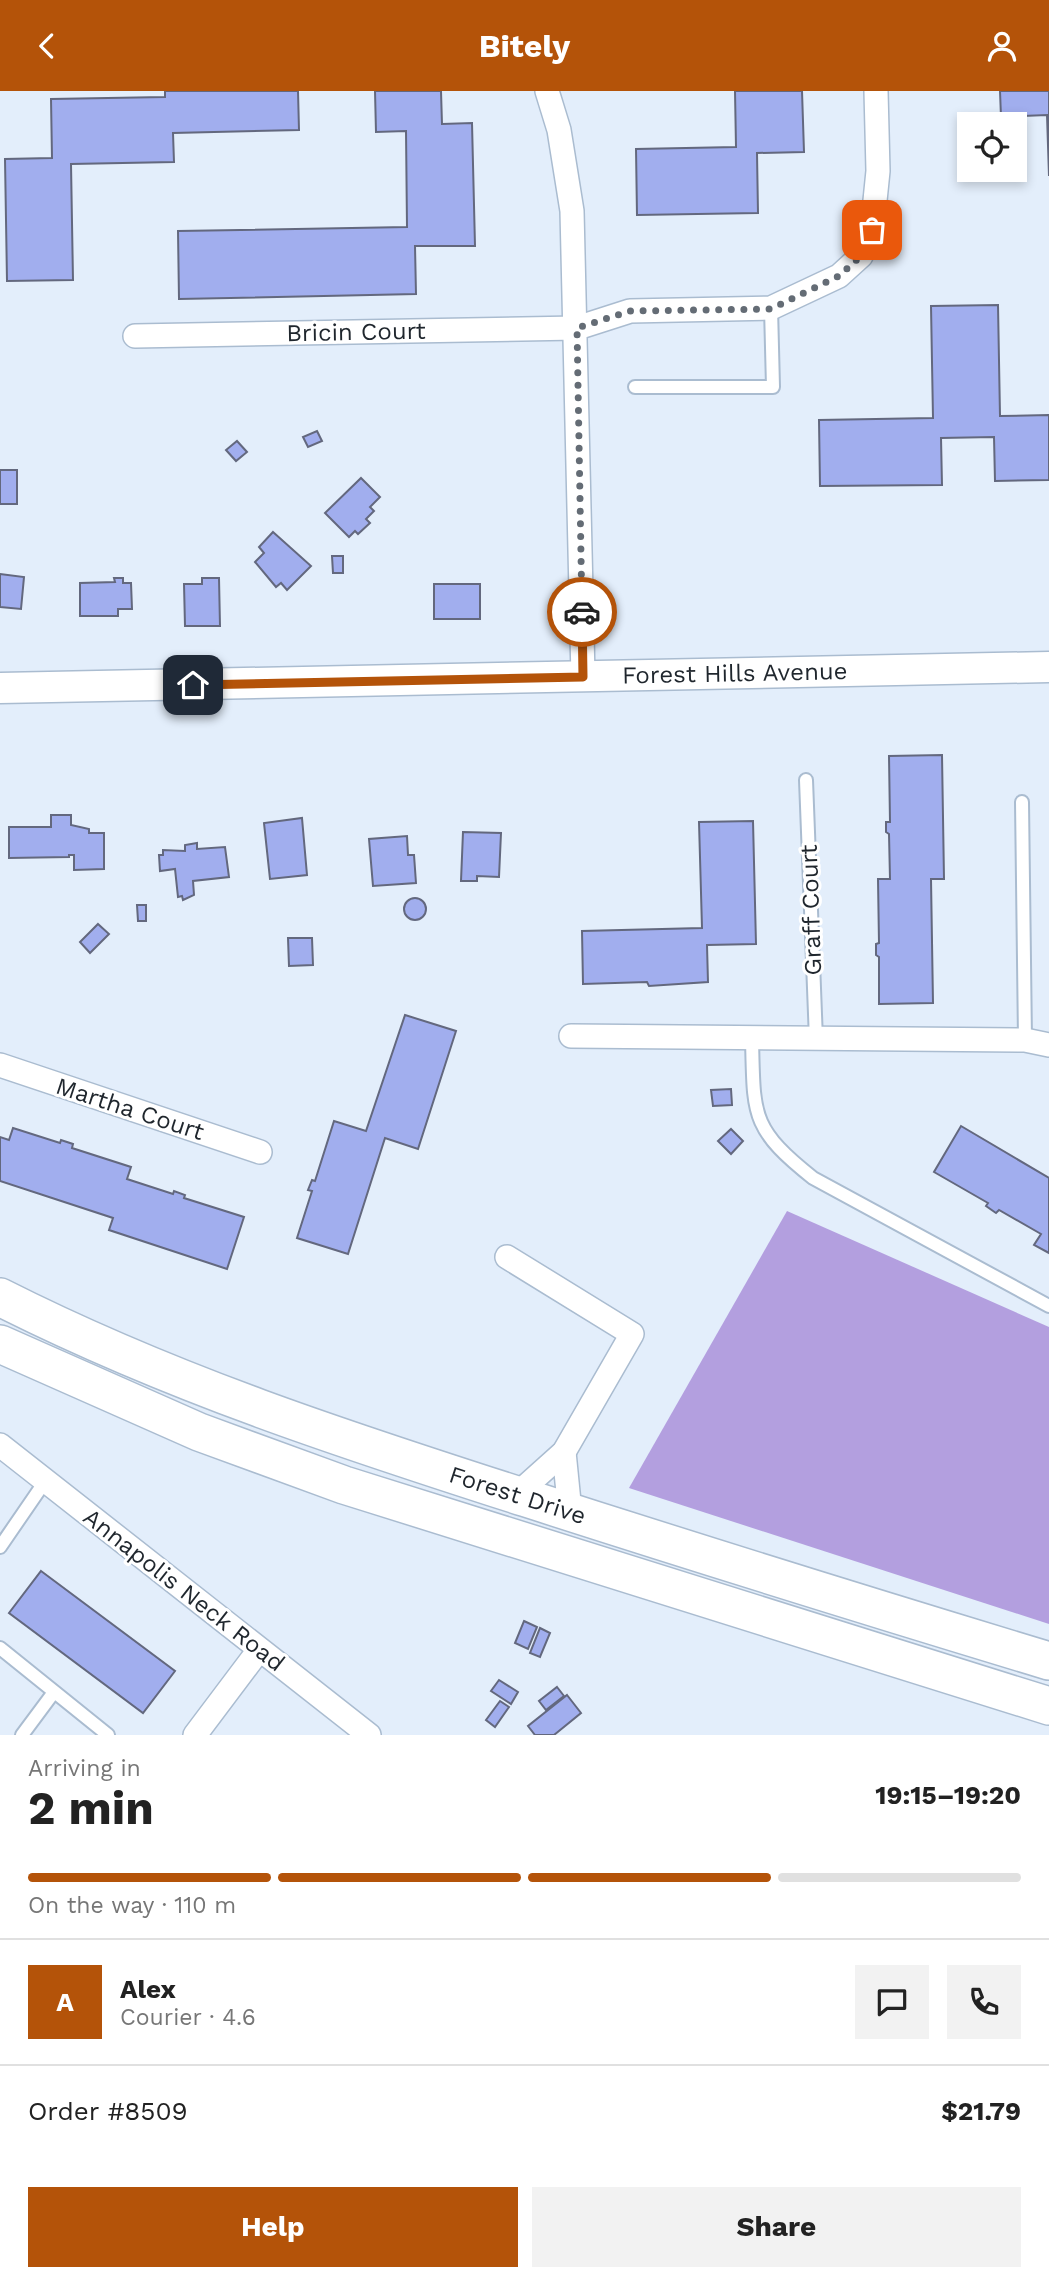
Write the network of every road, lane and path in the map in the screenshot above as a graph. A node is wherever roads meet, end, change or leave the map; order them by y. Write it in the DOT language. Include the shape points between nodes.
graph roads {
  1 [pos="547,91"];
  2 [pos="876,91"];
  3 [pos="771,309"];
  4 [pos="577,328"];
  5 [pos="135,336"];
  6 [pos="635,387"];
  7 [pos="1049,667"];
  8 [pos="583,677"];
  9 [pos="0,688"];
  10 [pos="806,780"];
  11 [pos="1022,802"];
  12 [pos="571,1036"];
  13 [pos="752,1039"];
  14 [pos="816,1039"];
  15 [pos="1025,1040"];
  16 [pos="1049,1045"];
  17 [pos="0,1065"];
  18 [pos="260,1152"];
  19 [pos="507,1257"];
  20 [pos="0,1297"];
  21 [pos="1049,1306"];
  22 [pos="0,1344"];
  23 [pos="0,1445"];
  24 [pos="564,1452"];
  25 [pos="46,1481"];
  26 [pos="516,1495"];
  27 [pos="570,1512"];
  28 [pos="0,1547"];
  29 [pos="0,1648"];
  30 [pos="259,1650"];
  31 [pos="1049,1661"];
  32 [pos="54,1692"];
  33 [pos="1049,1706"];
  34 [pos="22,1735"];
  35 [pos="108,1735"];
  36 [pos="195,1735"];
  37 [pos="369,1735"];
  1 -- 4 [label="street" via="559,129 572,211"];
  2 -- 3 [label="street" via="878,171 872,230 861,256 839,276"];
  3 -- 4 [label="street, Bricin Court" via="630,311"];
  3 -- 6 [label="lane" via="773,387"];
  4 -- 5 [label="street, Bricin Court"];
  4 -- 8 [label="street"];
  7 -- 8 [label="street, Forest Hills Avenue"];
  8 -- 9 [label="street, Forest Hills Avenue"];
  10 -- 14 [label="lane, Graff Court"];
  11 -- 15 [label="lane"];
  12 -- 13 [label="street"];
  13 -- 14 [label="street"];
  13 -- 21 [label="lane" via="754,1106 763,1130 790,1159 813,1178"];
  14 -- 15 [label="street"];
  15 -- 16 [label="street"];
  17 -- 18 [label="street, Martha Court"];
  19 -- 24 [label="street" via="632,1334"];
  20 -- 26 [label="main road, Forest Drive" via="206,1391"];
  22 -- 33 [label="main road, Forest Drive" via="199,1432 344,1485"];
  23 -- 25 [label="street, Annapolis Neck Road"];
  24 -- 26 [label="street"];
  24 -- 27 [label="street"];
  25 -- 28 [label="lane"];
  25 -- 30 [label="street, Annapolis Neck Road"];
  26 -- 27 [label="main road, Forest Drive"];
  27 -- 31 [label="main road, Forest Drive"];
  29 -- 32 [label="lane"];
  30 -- 36 [label="street"];
  30 -- 37 [label="street, Annapolis Neck Road"];
  32 -- 34 [label="lane"];
  32 -- 35 [label="lane"];
}
